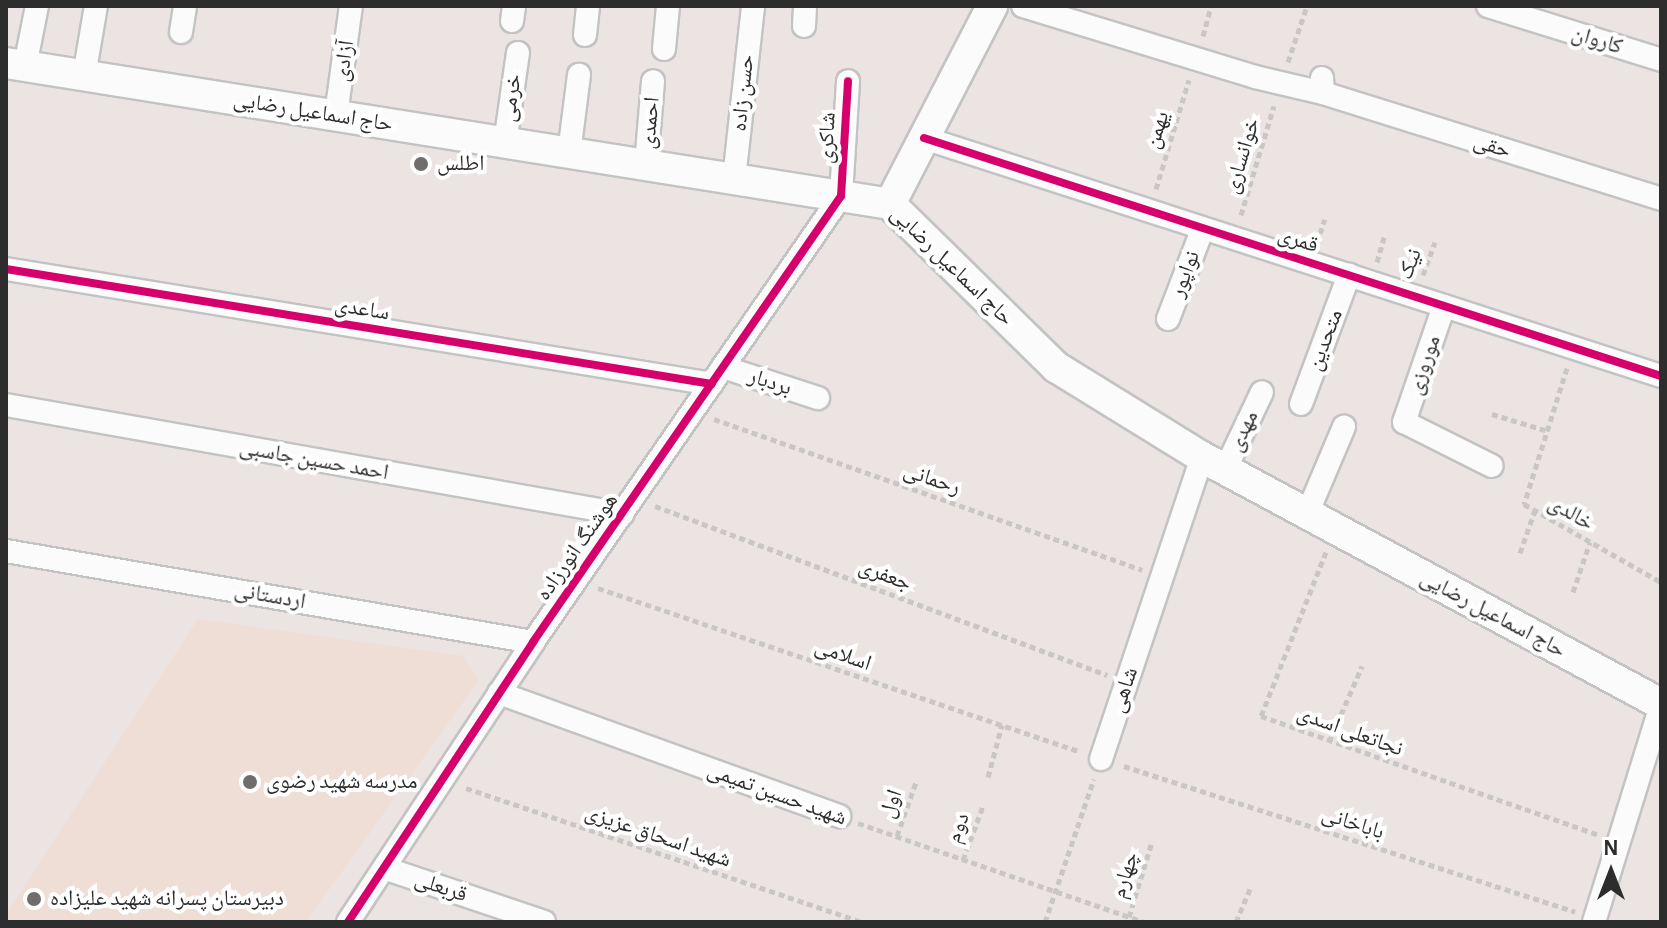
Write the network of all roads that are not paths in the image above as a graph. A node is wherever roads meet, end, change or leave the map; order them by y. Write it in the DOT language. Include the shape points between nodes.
graph roads {
  1 [pos="37,6"];
  2 [pos="96,6"];
  3 [pos="185,6"];
  4 [pos="351,6"];
  5 [pos="588,6"];
  6 [pos="668,6"];
  7 [pos="753,6"];
  8 [pos="1023,6"];
  9 [pos="1488,6"];
  10 [pos="986,7"];
  11 [pos="181,32"];
  12 [pos="585,35"];
  13 [pos="664,49"];
  14 [pos="518,53"];
  15 [pos="1661,60"];
  16 [pos="16,65"];
  17 [pos="579,75"];
  18 [pos="84,76"];
  19 [pos="653,81"];
  20 [pos="848,81"];
  21 [pos="336,115"];
  22 [pos="924,138"];
  23 [pos="505,143"];
  24 [pos="569,153"];
  25 [pos="646,165"];
  26 [pos="734,179"];
  27 [pos="841,196"];
  28 [pos="1661,199"];
  29 [pos="890,204"];
  30 [pos="1203,228"];
  31 [pos="6,269"];
  32 [pos="1349,275"];
  33 [pos="1444,306"];
  34 [pos="1168,319"];
  35 [pos="718,375"];
  36 [pos="1661,376"];
  37 [pos="1262,392"];
  38 [pos="818,398"];
  39 [pos="1301,404"];
  40 [pos="6,405"];
  41 [pos="1344,427"];
  42 [pos="1213,463"];
  43 [pos="1492,466"];
  44 [pos="628,506"];
  45 [pos="1307,514"];
  46 [pos="6,551"];
  47 [pos="533,642"];
  48 [pos="499,693"];
  49 [pos="1661,705"];
  50 [pos="1101,759"];
  51 [pos="839,816"];
  52 [pos="384,868"];
  53 [pos="1595,920"];
  54 [pos="348,922"];
  55 [pos="544,922"];
  1 -- 16 [label="street"];
  2 -- 18 [label="street"];
  3 -- 11 [label="street"];
  4 -- 21 [label="street, آزادی"];
  5 -- 12 [label="street"];
  6 -- 13 [label="street"];
  7 -- 26 [label="street, حسن زاده"];
  8 -- 28 [label="street, حقی" via="1281,83 1322,86"];
  9 -- 15 [label="street, کاروان"];
  10 -- 22 [label="main road"];
  14 -- 23 [label="street, خرمی"];
  16 -- 18 [label="main road, حاج اسماعیل رضایی"];
  17 -- 24 [label="street"];
  18 -- 21 [label="main road, حاج اسماعیل رضایی"];
  19 -- 25 [label="street, احمدی"];
  20 -- 27 [label="street, شاکری"];
  21 -- 23 [label="main road, حاج اسماعیل رضایی"];
  22 -- 29 [label="main road"];
  22 -- 30 [label="street, قمری"];
  23 -- 24 [label="main road, حاج اسماعیل رضایی"];
  24 -- 25 [label="main road, حاج اسماعیل رضایی"];
  25 -- 26 [label="main road, حاج اسماعیل رضایی"];
  26 -- 27 [label="main road, حاج اسماعیل رضایی"];
  27 -- 29 [label="main road, حاج اسماعیل رضایی"];
  27 -- 35 [label="street, هوشنگ انورزاده"];
  29 -- 42 [label="main road, حاج اسماعیل رضایی" via="1056,367"];
  30 -- 32 [label="street, قمری"];
  30 -- 34 [label="street, نواپور"];
  31 -- 35 [label="street, ساعدی"];
  32 -- 33 [label="street, قمری"];
  32 -- 39 [label="street, متحدین"];
  33 -- 36 [label="street, قمری"];
  33 -- 43 [label="street, موروزی" via="1404,422"];
  35 -- 38 [label="street, بردبار"];
  35 -- 44 [label="street, هوشنگ انورزاده"];
  37 -- 42 [label="street, مهدی"];
  40 -- 44 [label="street, احمد حسین جاسبی"];
  41 -- 45 [label="street"];
  42 -- 45 [label="main road, حاج اسماعیل رضایی"];
  42 -- 50 [label="street, شاهی" via="1162,577"];
  44 -- 47 [label="street, هوشنگ انورزاده"];
  45 -- 49 [label="main road, حاج اسماعیل رضایی"];
  46 -- 47 [label="street, اردستانی"];
  47 -- 48 [label="street, هوشنگ انورزاده"];
  48 -- 51 [label="street, شهید حسین تمیمی"];
  48 -- 52 [label="street, هوشنگ انورزاده"];
  49 -- 53 [label="street"];
  52 -- 54 [label="street, هوشنگ انورزاده"];
  52 -- 55 [label="street, قربعلی"];
}
